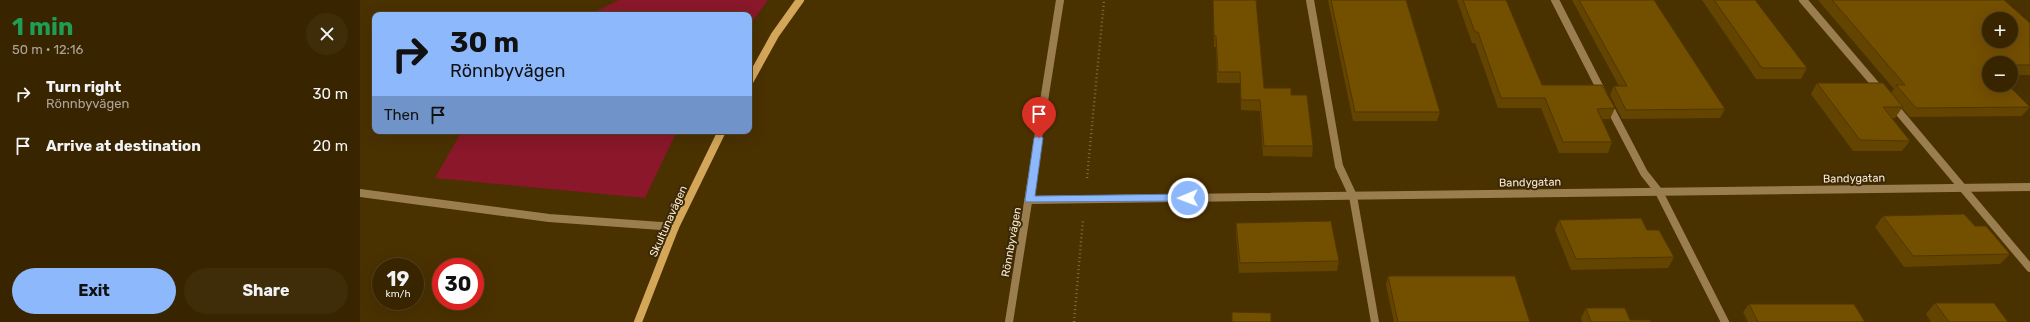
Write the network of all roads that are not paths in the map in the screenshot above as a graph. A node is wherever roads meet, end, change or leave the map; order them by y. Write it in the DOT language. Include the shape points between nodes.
graph roads {
  1 [pos="800,0"];
  2 [pos="1060,0"];
  3 [pos="1310,0"];
  4 [pos="1555,0"];
  5 [pos="1802,0"];
  6 [pos="752,77"];
  7 [pos="721,134"];
  8 [pos="2030,187"];
  9 [pos="1963,188"];
  10 [pos="1659,192"];
  11 [pos="360,193"];
  12 [pos="1353,196"];
  13 [pos="1029,200"];
  14 [pos="675,227"];
  15 [pos="2030,268"];
  16 [pos="638,322"];
  17 [pos="1009,322"];
  18 [pos="1375,322"];
  19 [pos="1725,322"];
  1 -- 6 [label="main road" via="775,35"];
  2 -- 13 [label="street, Rönnbyvägen"];
  3 -- 12 [label="street" via="1339,166"];
  4 -- 10 [label="street" via="1644,173"];
  5 -- 9 [label="street"];
  7 -- 14 [label="main road, Skultunavägen"];
  8 -- 9 [label="street, Bandygatan"];
  9 -- 10 [label="street, Bandygatan"];
  9 -- 15 [label="street"];
  10 -- 12 [label="street, Bandygatan"];
  10 -- 19 [label="street"];
  11 -- 14 [label="street" via="549,218"];
  12 -- 13 [label="street, Bandygatan"];
  12 -- 18 [label="street"];
  13 -- 17 [label="street, Rönnbyvägen"];
  14 -- 16 [label="main road, Skultunavägen"];
}
